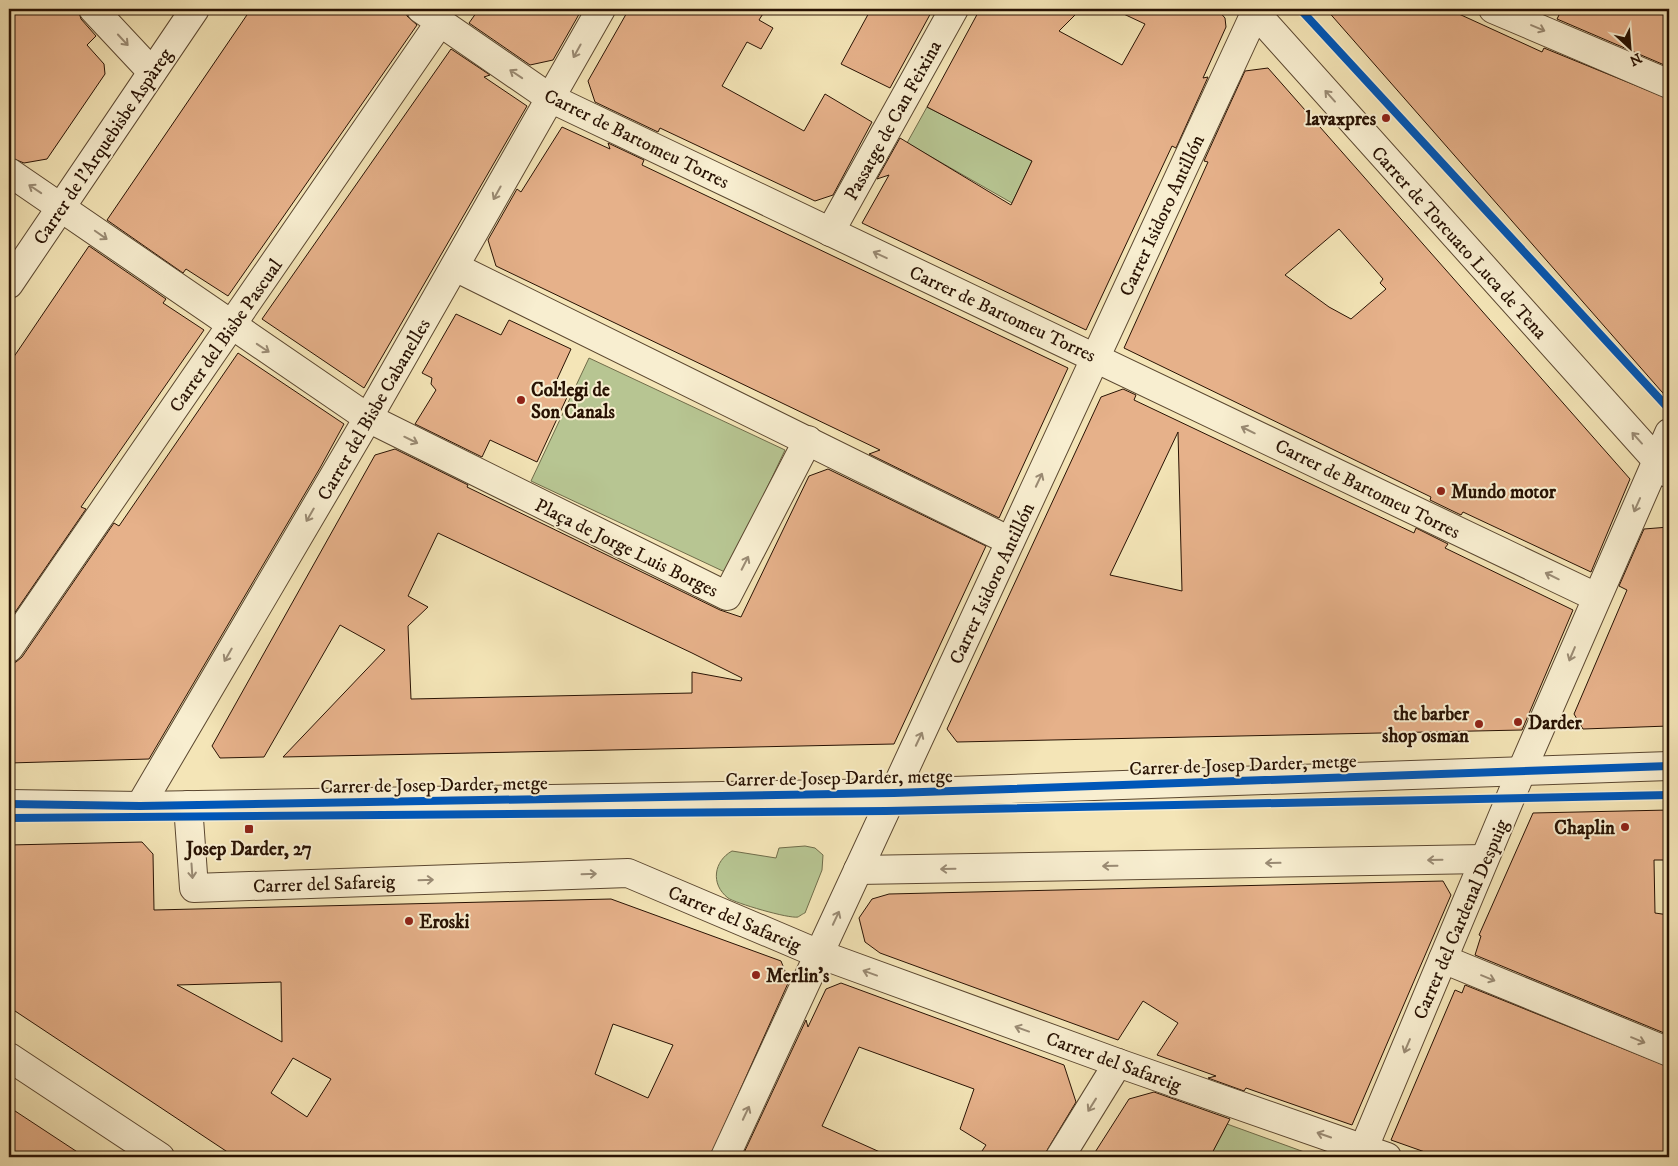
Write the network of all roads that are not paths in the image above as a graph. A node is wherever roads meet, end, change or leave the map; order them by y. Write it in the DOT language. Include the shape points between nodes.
graph roads {
  1 [pos="93,9"];
  2 [pos="195,9"];
  3 [pos="600,9"];
  4 [pos="954,9"];
  5 [pos="1493,9"];
  6 [pos="1254,10"];
  7 [pos="430,15"];
  8 [pos="152,72"];
  9 [pos="1669,84"];
  10 [pos="550,98"];
  11 [pos="9,172"];
  12 [pos="61,207"];
  13 [pos="830,232"];
  14 [pos="455,267"];
  15 [pos="9,284"];
  16 [pos="231,326"];
  17 [pos="1096,357"];
  18 [pos="368,418"];
  19 [pos="1669,433"];
  20 [pos="808,440"];
  21 [pos="1663,468"];
  22 [pos="1010,542"];
  23 [pos="1596,597"];
  24 [pos="9,648"];
  25 [pos="1669,766"];
  26 [pos="1522,770"];
  27 [pos="894,793"];
  28 [pos="9,804"];
  29 [pos="188,804"];
  30 [pos="140,806"];
  31 [pos="1484,859"];
  32 [pos="858,870"];
  33 [pos="819,954"];
  34 [pos="1443,959"];
  35 [pos="1669,1052"];
  36 [pos="9,1058"];
  37 [pos="1118,1063"];
  38 [pos="1370,1154"];
  39 [pos="160,1157"];
  40 [pos="725,1157"];
  41 [pos="1060,1157"];
  1 -- 8 [label="street, one-way"];
  2 -- 8 [label="street, Carrer de l'Arquebisbe Aspàreg"];
  3 -- 10 [label="street, Carrer del Bisbe Cabanelles, one-way"];
  4 -- 13 [label="street, Passatge de Can Feixina"];
  5 -- 9 [label="street, one-way"];
  6 -- 17 [label="street, Carrer Isidoro Antillón"];
  21 -- 6 [label="street, Carrer de Torcuato Luca de Tena, one-way"];
  10 -- 7 [label="street, Carrer de Bartomeu Torres, one-way"];
  7 -- 16 [label="street, Carrer del Bisbe Pascual"];
  8 -- 12 [label="street, Carrer de l'Arquebisbe Aspàreg"];
  10 -- 13 [label="street, Carrer de Bartomeu Torres"];
  10 -- 14 [label="street, Carrer del Bisbe Cabanelles, one-way"];
  12 -- 11 [label="street, one-way"];
  12 -- 15 [label="street, Carrer de l'Arquebisbe Aspàreg"];
  12 -- 16 [label="street, one-way"];
  17 -- 13 [label="street, Carrer de Bartomeu Torres, one-way"];
  14 -- 18 [label="street, Carrer del Bisbe Cabanelles"];
  14 -- 20 [label="street"];
  16 -- 18 [label="street, one-way"];
  16 -- 24 [label="street, Carrer del Bisbe Pascual"];
  22 -- 17 [label="street, Carrer Isidoro Antillón, one-way"];
  23 -- 17 [label="street, Carrer de Bartomeu Torres, one-way"];
  18 -- 20 [label="street, Plaça de Jorge Luis Borges, one-way" via="727,596"];
  18 -- 30 [label="street, Carrer del Bisbe Cabanelles, one-way"];
  19 -- 21 [label="street, Carrer del Cardenal Despuig"];
  20 -- 22 [label="street"];
  21 -- 23 [label="street, Carrer del Cardenal Despuig, one-way"];
  27 -- 22 [label="street, Carrer Isidoro Antillón, one-way"];
  23 -- 26 [label="street, Carrer del Cardenal Despuig, one-way"];
  25 -- 26 [label="street, Carrer de Josep Darder, metge"];
  26 -- 27 [label="street, Carrer de Josep Darder, metge"];
  26 -- 31 [label="street, Carrer del Cardenal Despuig"];
  27 -- 29 [label="street, Carrer de Josep Darder, metge"];
  27 -- 32 [label="street, Carrer Isidoro Antillón"];
  28 -- 30 [label="street, Carrer de Josep Darder, metge"];
  29 -- 30 [label="street, Carrer de Josep Darder, metge"];
  29 -- 33 [label="street, Carrer del Safareig, one-way" via="194,888 628,873"];
  31 -- 32 [label="street, one-way"];
  31 -- 34 [label="street, Carrer del Cardenal Despuig"];
  33 -- 32 [label="street, Carrer Isidoro Antillón, one-way"];
  37 -- 33 [label="street, Carrer del Safareig, one-way"];
  40 -- 33 [label="street, Carrer Isidoro Antillón, one-way"];
  34 -- 35 [label="street, one-way"];
  34 -- 38 [label="street, Carrer del Cardenal Despuig, one-way"];
  36 -- 39 [label="street"];
  38 -- 37 [label="street, Carrer del Safareig, one-way"];
  37 -- 41 [label="street, one-way"];
}
